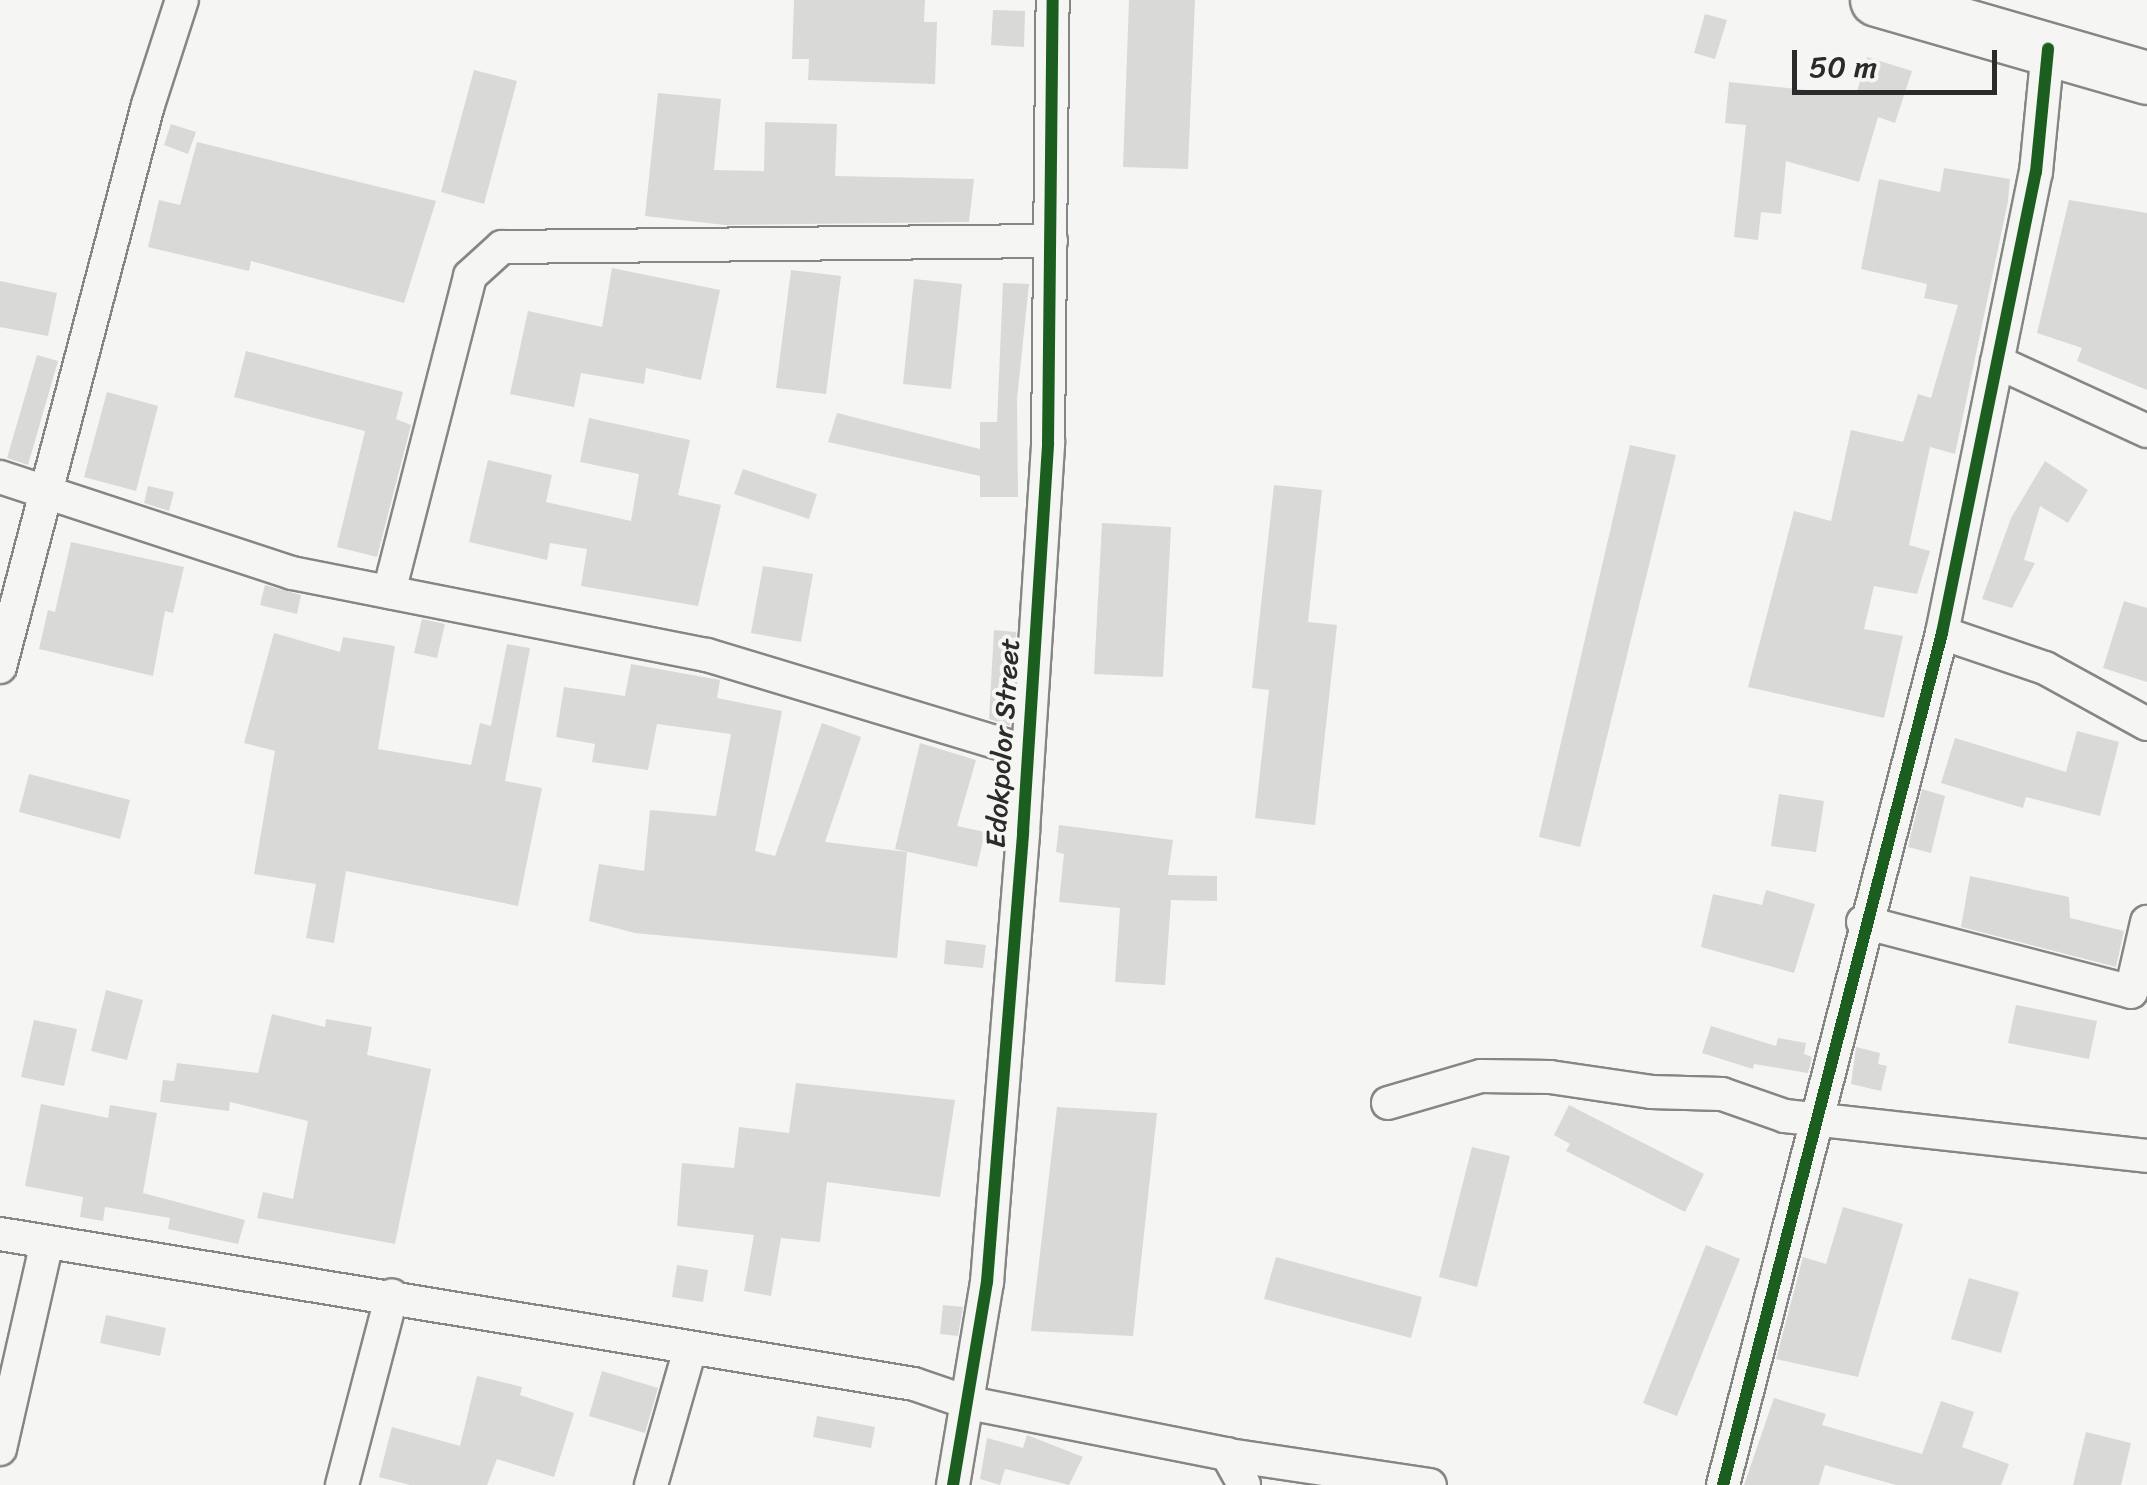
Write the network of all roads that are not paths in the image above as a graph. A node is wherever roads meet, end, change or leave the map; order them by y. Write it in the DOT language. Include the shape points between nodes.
graph roads {
  1 [pos="182,0"];
  2 [pos="1053,0"];
  3 [pos="1899,3"];
  4 [pos="2048,49"];
  5 [pos="2147,78"];
  6 [pos="1050,241"];
  7 [pos="1997,362"];
  8 [pos="2147,431"];
  9 [pos="0,477"];
  10 [pos="50,495"];
  11 [pos="389,592"];
  12 [pos="1942,633"];
  13 [pos="0,666"];
  14 [pos="2147,724"];
  15 [pos="1028,752"];
  16 [pos="1862,922"];
  17 [pos="2147,922"];
  18 [pos="1388,1103"];
  19 [pos="1818,1118"];
  20 [pos="2147,1156"];
  21 [pos="0,1234"];
  22 [pos="47,1242"];
  23 [pos="392,1295"];
  24 [pos="690,1349"];
  25 [pos="969,1402"];
  26 [pos="0,1449"];
  27 [pos="1228,1455"];
  28 [pos="342,1485"];
  29 [pos="651,1485"];
  30 [pos="953,1485"];
  31 [pos="1244,1485"];
  32 [pos="1430,1485"];
  33 [pos="1723,1485"];
  1 -- 10 [label="street" via="148,105"];
  2 -- 6 [label="street, Edokpolor Street"];
  3 -- 4 [label="highway"];
  4 -- 5 [label="highway"];
  4 -- 7 [label="street" via="2036,172"];
  6 -- 11 [label="street" via="502,248 470,276"];
  6 -- 15 [label="street, Edokpolor Street" via="1048,443"];
  7 -- 8 [label="street"];
  7 -- 12 [label="street"];
  9 -- 10 [label="street"];
  10 -- 11 [label="street" via="292,573"];
  10 -- 13 [label="street"];
  11 -- 15 [label="street" via="707,655"];
  12 -- 14 [label="street" via="2045,668"];
  12 -- 16 [label="street"];
  15 -- 25 [label="street, Edokpolor Street" via="987,1282"];
  16 -- 17 [label="street" via="2131,992"];
  16 -- 19 [label="street"];
  18 -- 19 [label="street" via="1481,1076 1550,1078 1722,1094 1785,1116"];
  19 -- 20 [label="street"];
  19 -- 33 [label="street"];
  21 -- 22 [label="street"];
  22 -- 23 [label="street"];
  22 -- 26 [label="street"];
  23 -- 24 [label="street"];
  23 -- 28 [label="street"];
  24 -- 25 [label="street" via="894,1380"];
  24 -- 29 [label="street"];
  25 -- 27 [label="street"];
  25 -- 30 [label="street, Edokpolor Street"];
  27 -- 31 [label="street"];
  27 -- 32 [label="street"];
}
